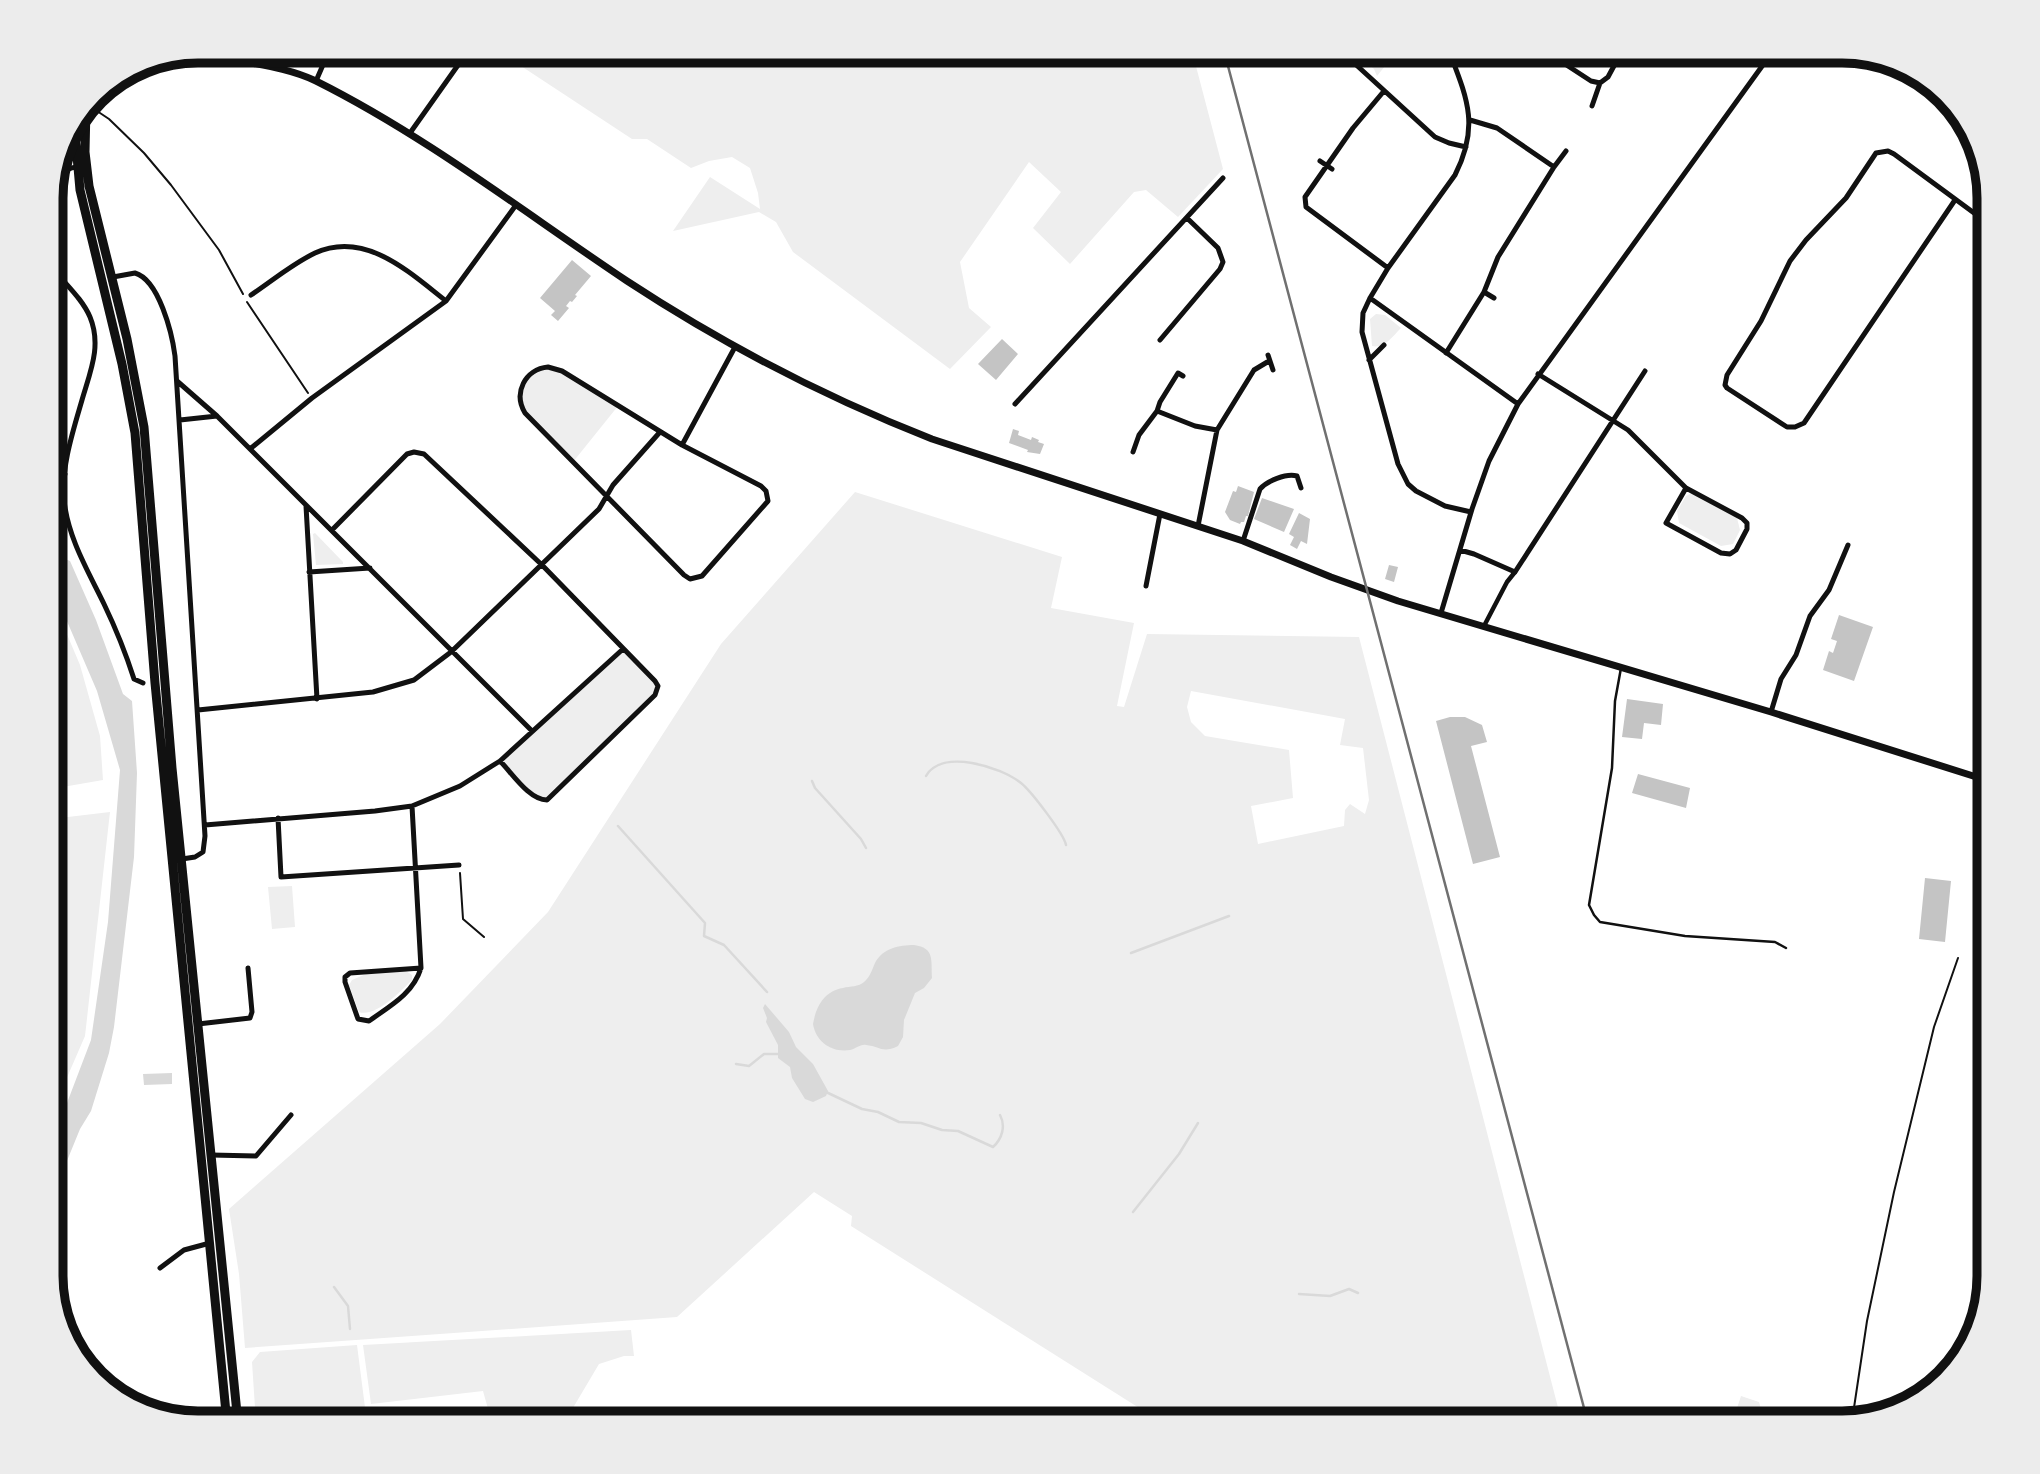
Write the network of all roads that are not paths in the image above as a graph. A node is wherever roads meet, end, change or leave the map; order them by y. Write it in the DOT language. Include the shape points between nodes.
graph roads {
  1 [pos="262,63"];
  2 [pos="324,63"];
  3 [pos="460,63"];
  4 [pos="1354,63"];
  5 [pos="1454,63"];
  6 [pos="1563,63"];
  7 [pos="1616,63"];
  8 [pos="1764,63"];
  9 [pos="316,81"];
  10 [pos="1600,83"];
  11 [pos="1384,91"];
  12 [pos="1592,106"];
  13 [pos="1470,120"];
  14 [pos="86,123"];
  15 [pos="410,133"];
  16 [pos="75,142"];
  17 [pos="1466,147"];
  18 [pos="1566,151"];
  19 [pos="1320,162"];
  20 [pos="77,167"];
  21 [pos="1554,167"];
  22 [pos="1329,168"];
  23 [pos="67,169"];
  24 [pos="1223,178"];
  25 [pos="1955,200"];
  26 [pos="516,205"];
  27 [pos="1977,216"];
  28 [pos="1187,218"];
  29 [pos="1388,268"];
  30 [pos="113,277"];
  31 [pos="63,282"];
  32 [pos="1484,292"];
  33 [pos="251,295"];
  34 [pos="1370,298"];
  35 [pos="1494,298"];
  36 [pos="446,301"];
  37 [pos="1160,340"];
  38 [pos="1384,345"];
  39 [pos="735,347"];
  40 [pos="1446,353"];
  41 [pos="1369,361"];
  42 [pos="1273,370"];
  43 [pos="1645,371"];
  44 [pos="1538,374"];
  45 [pos="1183,376"];
  46 [pos="177,381"];
  47 [pos="1015,404"];
  48 [pos="1518,404"];
  49 [pos="1157,411"];
  50 [pos="217,416"];
  51 [pos="180,420"];
  52 [pos="1614,421"];
  53 [pos="1217,430"];
  54 [pos="660,432"];
  55 [pos="682,445"];
  56 [pos="250,449"];
  57 [pos="1133,452"];
  58 [pos="65,474"];
  59 [pos="1301,488"];
  60 [pos="1686,488"];
  61 [pos="607,496"];
  62 [pos="306,506"];
  63 [pos="1471,512"];
  64 [pos="1160,514"];
  65 [pos="1198,526"];
  66 [pos="332,530"];
  67 [pos="1242,541"];
  68 [pos="1848,545"];
  69 [pos="1460,551"];
  70 [pos="542,565"];
  71 [pos="370,568"];
  72 [pos="309,572"];
  73 [pos="1515,572"];
  74 [pos="1146,586"];
  75 [pos="1441,613"];
  76 [pos="1484,626"];
  77 [pos="623,649"];
  78 [pos="451,652"];
  79 [pos="1621,668"];
  80 [pos="143,683"];
  81 [pos="317,699"];
  82 [pos="198,710"];
  83 [pos="1771,712"];
  84 [pos="532,731"];
  85 [pos="500,761"];
  86 [pos="1977,777"];
  87 [pos="412,806"];
  88 [pos="278,818"];
  89 [pos="205,825"];
  90 [pos="182,859"];
  91 [pos="459,865"];
  92 [pos="416,868"];
  93 [pos="1786,948"];
  94 [pos="248,968"];
  95 [pos="421,968"];
  96 [pos="198,1024"];
  97 [pos="291,1115"];
  98 [pos="211,1155"];
  99 [pos="209,1243"];
  100 [pos="160,1268"];
  101 [pos="226,1411"];
  102 [pos="237,1411"];
  1 -- 9 [label="street"];
  2 -- 9 [label="street"];
  3 -- 15 [label="street"];
  4 -- 11 [label="street"];
  5 -- 13 [label="street"];
  6 -- 10 [label="street"];
  7 -- 10 [label="street"];
  8 -- 44 [label="street"];
  9 -- 15 [label="street"];
  10 -- 12 [label="street"];
  11 -- 17 [label="street" via="1435,137"];
  11 -- 22 [label="street" via="1353,128"];
  13 -- 17 [label="street"];
  13 -- 21 [label="street" via="1497,128"];
  14 -- 30 [label="main road" via="87,173"];
  15 -- 26 [label="street"];
  16 -- 20 [label="main road"];
  17 -- 29 [label="street" via="1455,175"];
  18 -- 21 [label="street"];
  19 -- 22 [label="street"];
  20 -- 23 [label="street"];
  20 -- 99 [label="main road" via="136,443"];
  21 -- 32 [label="street" via="1499,257"];
  22 -- 29 [label="street" via="1305,197 1306,207"];
  24 -- 28 [label="street"];
  25 -- 25 [label="street" via="1894,154 1876,153 1846,198 1790,261 1761,321 1725,379 1727,388 1787,427 1804,423"];
  25 -- 27 [label="street"];
  26 -- 36 [label="street"];
  26 -- 39 [label="street"];
  28 -- 37 [label="street" via="1218,248 1223,262"];
  28 -- 47 [label="street"];
  29 -- 34 [label="street"];
  30 -- 46 [label="street" via="139,274 152,288 171,332"];
  30 -- 90 [label="main road" via="144,427"];
  31 -- 58 [label="street" via="88,311 96,342"];
  32 -- 35 [label="street"];
  32 -- 40 [label="street"];
  33 -- 36 [label="street" via="318,252 347,247 369,249 400,265"];
  34 -- 40 [label="street"];
  34 -- 41 [label="street" via="1362,332"];
  36 -- 56 [label="street"];
  38 -- 41 [label="street"];
  39 -- 55 [label="street"];
  39 -- 64 [label="street" via="932,439"];
  40 -- 48 [label="street"];
  41 -- 63 [label="street" via="1408,484 1430,500"];
  42 -- 53 [label="street" via="1268,358 1254,370"];
  43 -- 52 [label="street"];
  44 -- 48 [label="street"];
  44 -- 52 [label="street"];
  45 -- 49 [label="street" via="1178,373"];
  46 -- 50 [label="street"];
  46 -- 51 [label="street"];
  48 -- 63 [label="street" via="1497,443"];
  49 -- 53 [label="street"];
  49 -- 57 [label="street"];
  50 -- 51 [label="street"];
  50 -- 56 [label="street"];
  51 -- 82 [label="street"];
  52 -- 60 [label="street"];
  52 -- 73 [label="street"];
  53 -- 65 [label="street"];
  54 -- 55 [label="street"];
  54 -- 61 [label="street"];
  54 -- 61 [label="street" via="562,371 542,368 526,378 520,391 525,413"];
  55 -- 61 [label="street" via="761,486 768,496 702,576 690,579 684,575"];
  56 -- 62 [label="street"];
  58 -- 80 [label="street" via="64,498 74,541 134,679"];
  59 -- 67 [label="street" via="1292,475 1265,483"];
  60 -- 60 [label="street" via="1747,523 1736,550 1721,553 1666,523"];
  61 -- 70 [label="street"];
  62 -- 66 [label="street"];
  62 -- 72 [label="street"];
  63 -- 69 [label="street"];
  64 -- 65 [label="street"];
  64 -- 74 [label="street"];
  65 -- 67 [label="street"];
  66 -- 70 [label="street" via="414,452 429,457"];
  66 -- 71 [label="street"];
  67 -- 75 [label="street" via="1331,577"];
  68 -- 83 [label="street" via="1829,590 1810,616"];
  69 -- 73 [label="street"];
  69 -- 75 [label="street"];
  70 -- 77 [label="street"];
  70 -- 78 [label="street"];
  71 -- 72 [label="street"];
  71 -- 78 [label="street"];
  72 -- 81 [label="street"];
  73 -- 76 [label="street"];
  75 -- 76 [label="street"];
  76 -- 79 [label="street"];
  77 -- 84 [label="street"];
  77 -- 85 [label="street" via="655,681 657,691 551,798 538,799"];
  78 -- 81 [label="street" via="414,680 373,692"];
  78 -- 84 [label="street"];
  79 -- 83 [label="street"];
  79 -- 93 [label="lane" via="1612,768 1589,905 1594,915 1600,922 1685,936 1775,942"];
  81 -- 82 [label="street"];
  82 -- 89 [label="street"];
  83 -- 86 [label="street"];
  84 -- 85 [label="street"];
  85 -- 87 [label="street" via="460,786"];
  87 -- 88 [label="street"];
  87 -- 92 [label="street"];
  88 -- 89 [label="street"];
  88 -- 92 [label="street" via="281,877"];
  89 -- 90 [label="street" via="203,852"];
  90 -- 96 [label="main road"];
  91 -- 92 [label="street"];
  92 -- 95 [label="street"];
  94 -- 96 [label="street" via="250,1018"];
  95 -- 95 [label="street" via="345,977 358,1019 369,1021 402,999 417,982"];
  96 -- 98 [label="main road"];
  97 -- 98 [label="street" via="256,1156"];
  98 -- 102 [label="main road"];
  99 -- 100 [label="street" via="184,1250"];
  99 -- 101 [label="main road"];
}
